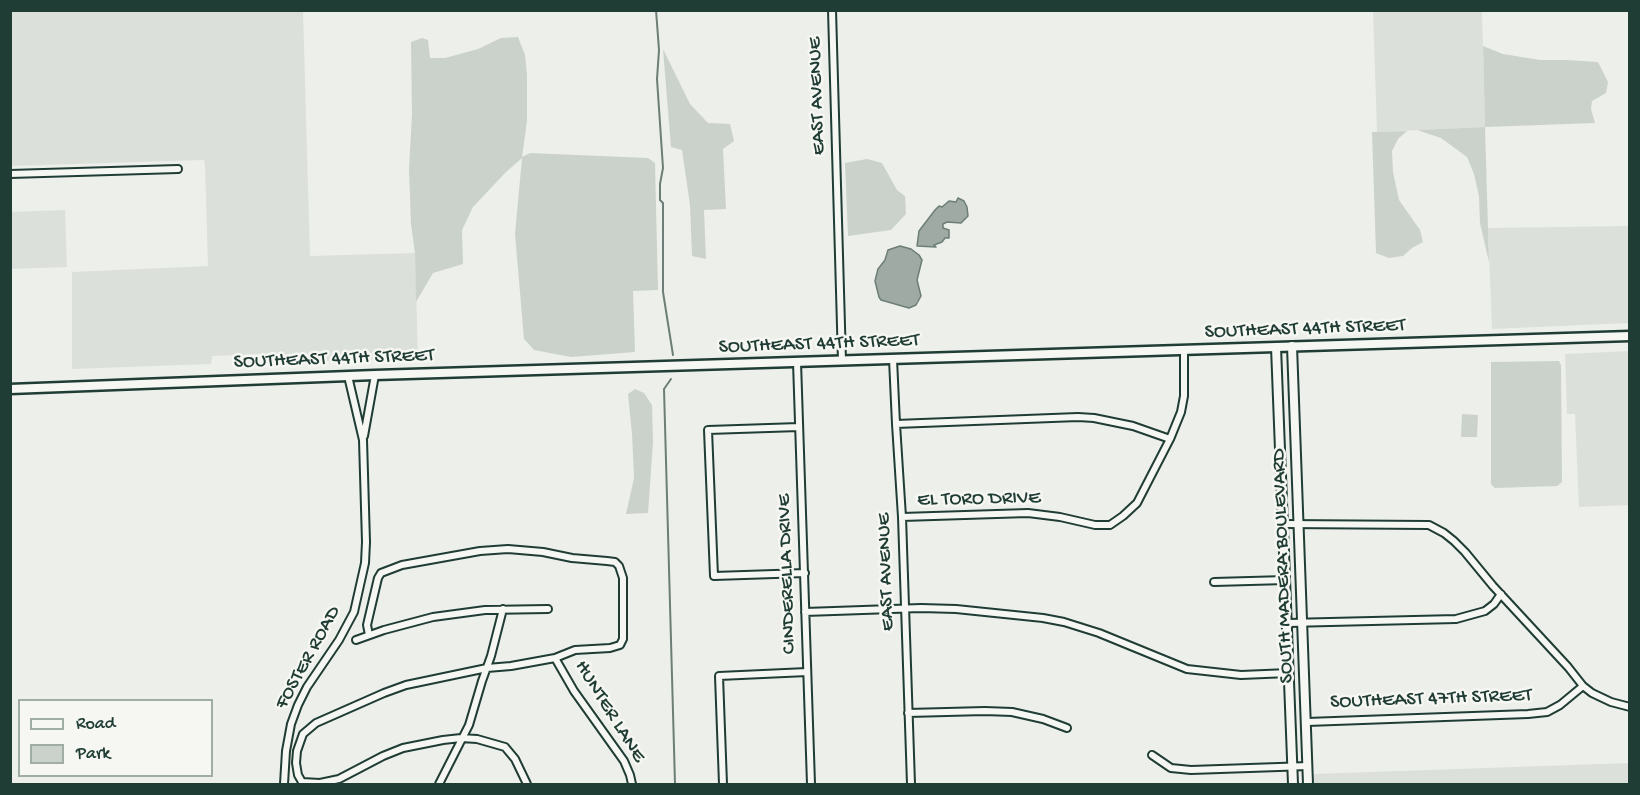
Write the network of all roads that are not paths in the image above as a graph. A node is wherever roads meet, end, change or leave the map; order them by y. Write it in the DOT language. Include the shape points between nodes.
graph roads {
  1 [pos="832,10"];
  2 [pos="178,169"];
  3 [pos="10,174"];
  4 [pos="1629,336"];
  5 [pos="1292,346"];
  6 [pos="1276,347"];
  7 [pos="1184,350"];
  8 [pos="893,359"];
  9 [pos="842,361"];
  10 [pos="797,362"];
  11 [pos="375,375"];
  12 [pos="348,376"];
  13 [pos="10,389"];
  14 [pos="896,424"];
  15 [pos="799,427"];
  16 [pos="1170,439"];
  17 [pos="363,440"];
  18 [pos="902,517"];
  19 [pos="1284,525"];
  20 [pos="1300,525"];
  21 [pos="804,573"];
  22 [pos="1286,580"];
  23 [pos="1214,582"];
  24 [pos="1501,594"];
  25 [pos="503,609"];
  26 [pos="549,609"];
  27 [pos="904,609"];
  28 [pos="805,612"];
  29 [pos="1302,623"];
  30 [pos="1288,624"];
  31 [pos="369,635"];
  32 [pos="356,640"];
  33 [pos="555,658"];
  34 [pos="487,668"];
  35 [pos="807,672"];
  36 [pos="1289,673"];
  37 [pos="1583,686"];
  38 [pos="1629,707"];
  39 [pos="908,712"];
  40 [pos="1307,722"];
  41 [pos="1067,728"];
  42 [pos="461,738"];
  43 [pos="1152,755"];
  44 [pos="1308,766"];
  45 [pos="1292,767"];
  46 [pos="284,784"];
  47 [pos="439,784"];
  48 [pos="527,784"];
  49 [pos="632,784"];
  50 [pos="723,784"];
  51 [pos="811,784"];
  52 [pos="910,784"];
  53 [pos="1293,784"];
  54 [pos="1308,784"];
  1 -- 9 [label="street, EAST AVENUE"];
  2 -- 3 [label="street"];
  4 -- 5 [label="main road, SOUTHEAST 44TH STREET"];
  5 -- 6 [label="main road, SOUTHEAST 44TH STREET"];
  5 -- 20 [label="street, SOUTH MADERA BOULEVARD"];
  6 -- 7 [label="main road, SOUTHEAST 44TH STREET"];
  6 -- 19 [label="street, SOUTH MADERA BOULEVARD"];
  7 -- 8 [label="main road, SOUTHEAST 44TH STREET"];
  7 -- 16 [label="street, EL TORO DRIVE" via="1184,396"];
  8 -- 9 [label="main road, SOUTHEAST 44TH STREET"];
  8 -- 14 [label="street, EAST AVENUE"];
  9 -- 10 [label="main road, SOUTHEAST 44TH STREET"];
  10 -- 11 [label="main road, SOUTHEAST 44TH STREET"];
  10 -- 15 [label="street, CINDERELLA DRIVE"];
  11 -- 12 [label="main road, SOUTHEAST 44TH STREET"];
  11 -- 17 [label="street, FOSTER ROAD"];
  12 -- 13 [label="main road, SOUTHEAST 44TH STREET"];
  12 -- 17 [label="street, FOSTER ROAD"];
  14 -- 16 [label="street" via="1078,417 1133,426"];
  14 -- 18 [label="street, EAST AVENUE"];
  15 -- 21 [label="street, CINDERELLA DRIVE"];
  15 -- 21 [label="street" via="708,430 714,576"];
  16 -- 18 [label="street, EL TORO DRIVE" via="1137,503 1110,525 1028,513"];
  17 -- 46 [label="street, FOSTER ROAD" via="366,563 354,612 294,715"];
  18 -- 27 [label="street, EAST AVENUE"];
  19 -- 20 [label="street"];
  19 -- 22 [label="street, SOUTH MADERA BOULEVARD"];
  20 -- 24 [label="street" via="1429,525 1454,541"];
  20 -- 29 [label="street, SOUTH MADERA BOULEVARD"];
  21 -- 28 [label="street, CINDERELLA DRIVE"];
  22 -- 23 [label="street"];
  22 -- 30 [label="street, SOUTH MADERA BOULEVARD"];
  24 -- 29 [label="street" via="1485,611 1456,619"];
  24 -- 37 [label="street"];
  25 -- 26 [label="street"];
  25 -- 31 [label="street" via="433,617"];
  25 -- 34 [label="street"];
  27 -- 28 [label="street"];
  27 -- 36 [label="street" via="956,609 1043,618 1099,633 1187,669 1241,675"];
  27 -- 39 [label="street, EAST AVENUE"];
  28 -- 35 [label="street, CINDERELLA DRIVE"];
  29 -- 30 [label="street"];
  29 -- 40 [label="street, SOUTH MADERA BOULEVARD"];
  30 -- 36 [label="street, SOUTH MADERA BOULEVARD"];
  31 -- 32 [label="street"];
  31 -- 33 [label="street" via="367,624 378,578 391,568 468,552 508,549 615,562 623,578 620,645 575,650"];
  33 -- 34 [label="street"];
  33 -- 49 [label="street, HUNTER LANE" via="624,761"];
  34 -- 42 [label="street"];
  34 -- 42 [label="street" via="406,685 315,723 303,734 297,751 298,775 302,782 328,782 403,748"];
  35 -- 50 [label="street" via="719,676"];
  35 -- 51 [label="street, CINDERELLA DRIVE"];
  36 -- 45 [label="street, SOUTH MADERA BOULEVARD"];
  37 -- 38 [label="street"];
  37 -- 40 [label="street, SOUTHEAST 47TH STREET" via="1547,712"];
  39 -- 41 [label="street" via="1012,712"];
  39 -- 52 [label="street, EAST AVENUE"];
  40 -- 44 [label="street, SOUTH MADERA BOULEVARD"];
  42 -- 47 [label="street"];
  42 -- 48 [label="street" via="505,747"];
  43 -- 45 [label="street" via="1171,768 1191,770"];
  44 -- 45 [label="street"];
  44 -- 54 [label="street, SOUTH MADERA BOULEVARD"];
  45 -- 53 [label="street, SOUTH MADERA BOULEVARD"];
}
